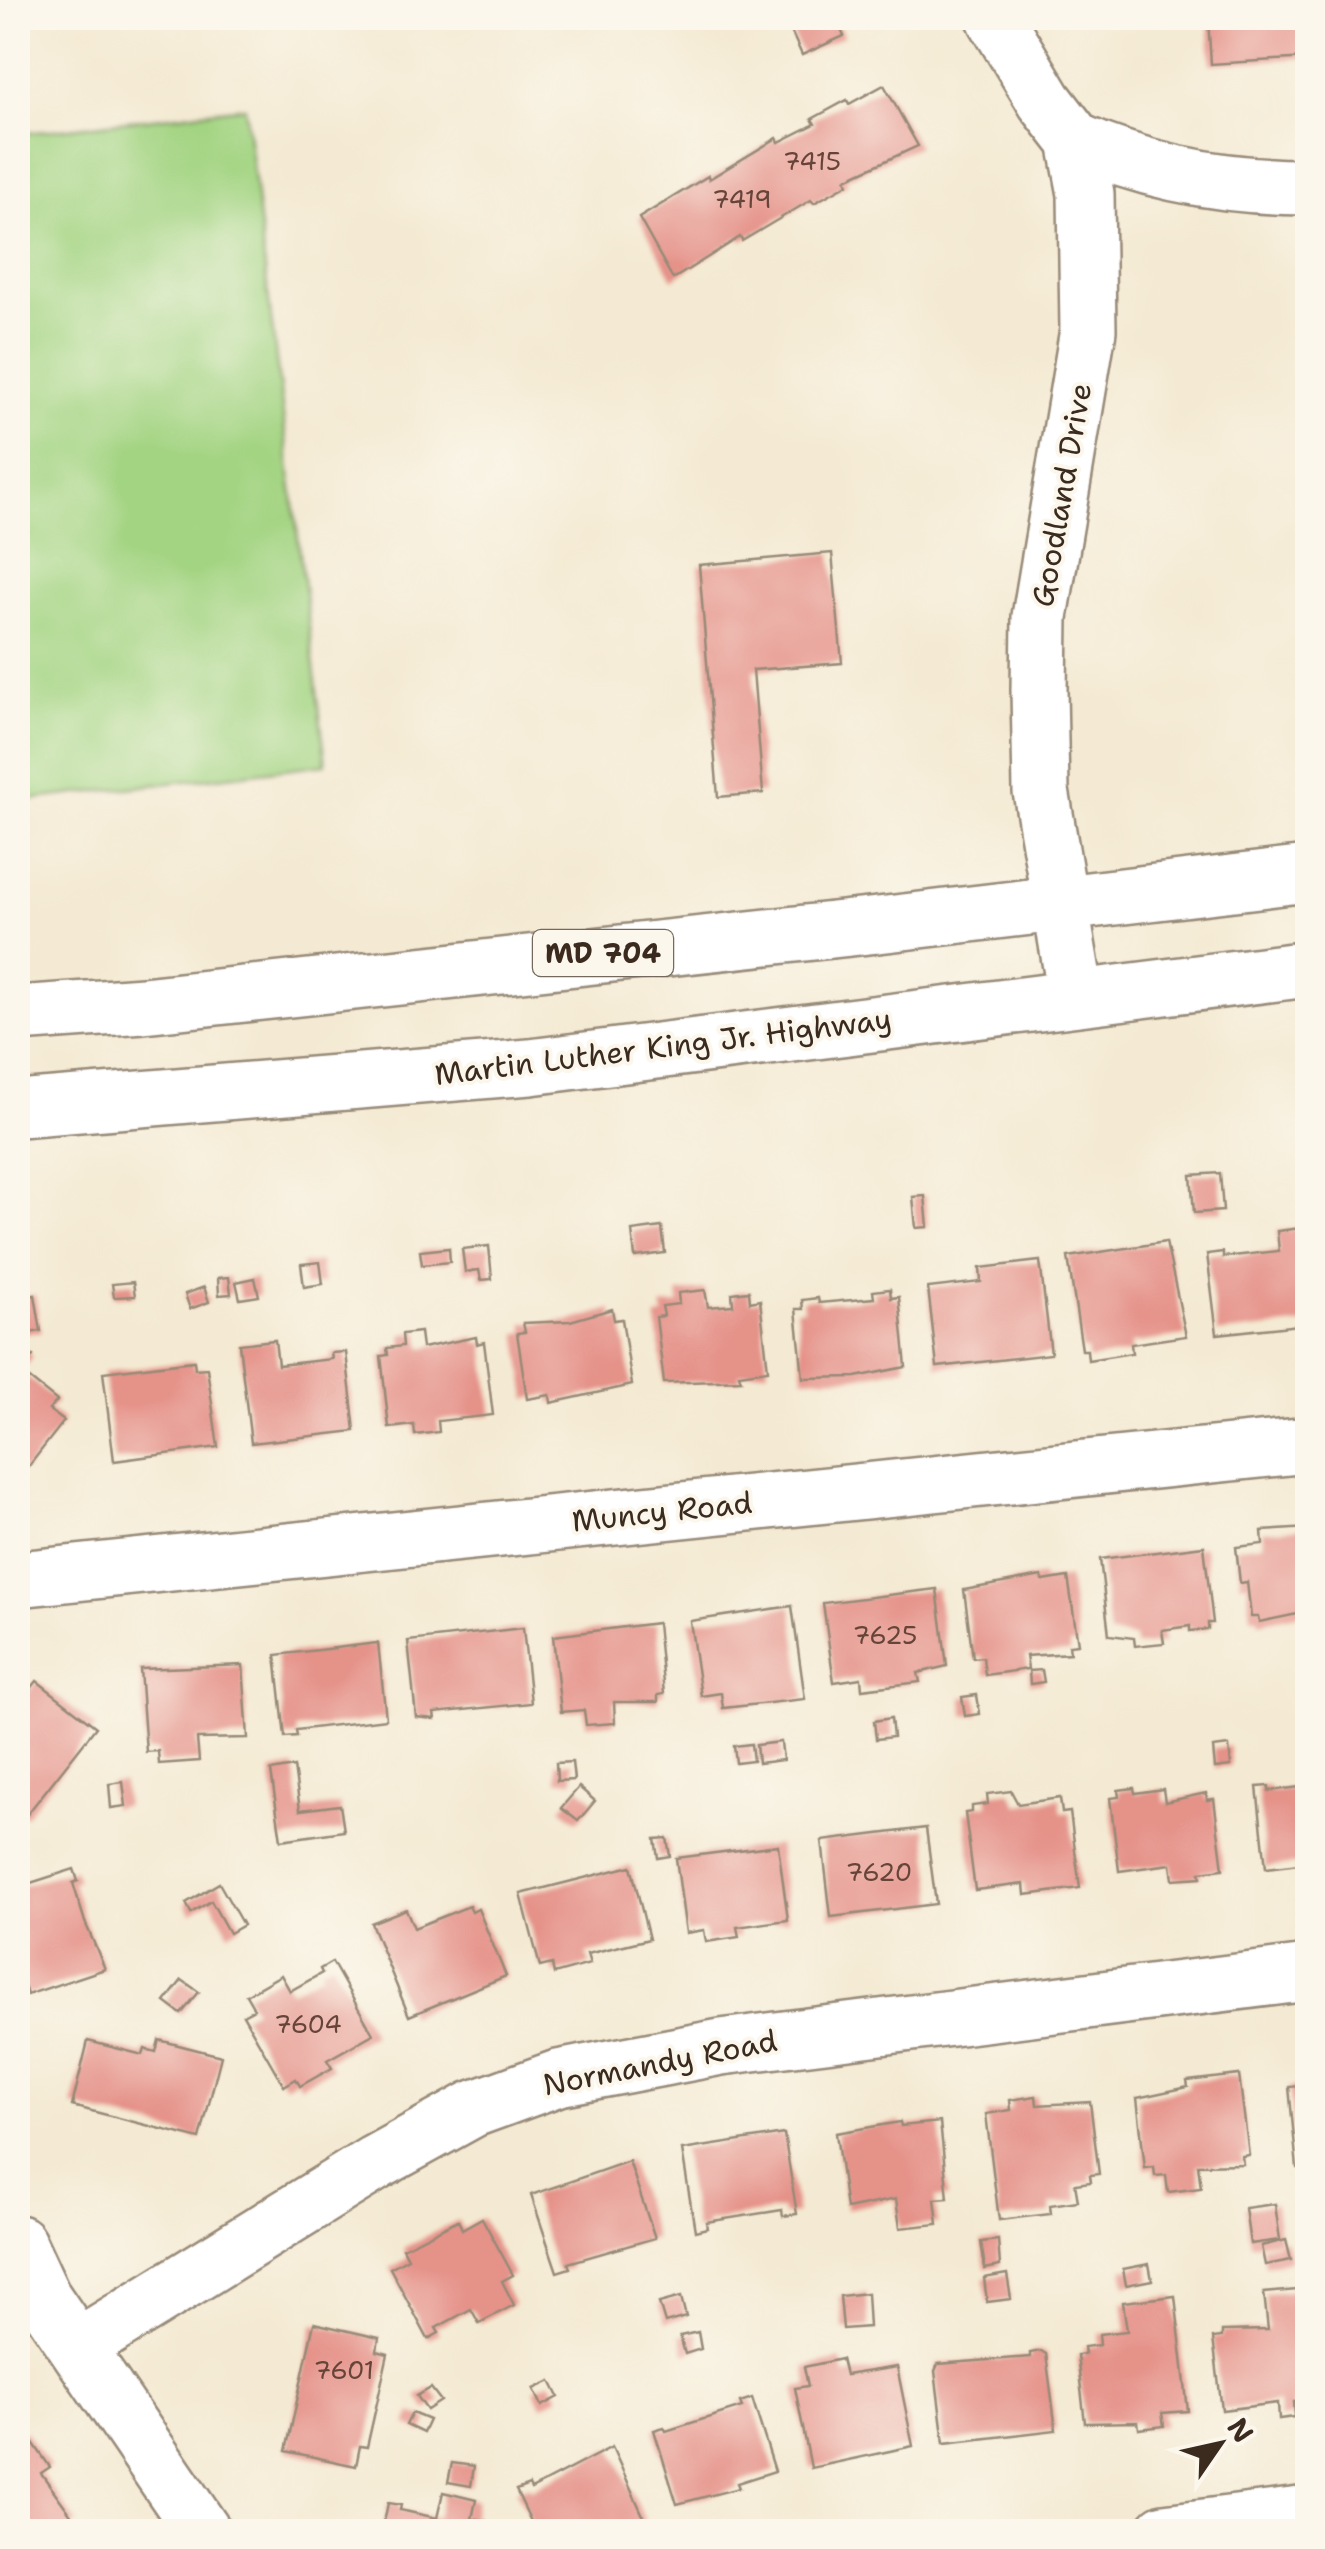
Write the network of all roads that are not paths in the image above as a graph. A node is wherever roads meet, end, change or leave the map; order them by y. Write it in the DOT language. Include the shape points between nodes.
graph roads {
  1 [pos="995,18"];
  2 [pos="1076,141"];
  3 [pos="1308,187"];
  4 [pos="1308,874"];
  5 [pos="1062,901"];
  6 [pos="1308,969"];
  7 [pos="1076,996"];
  8 [pos="18,1014"];
  9 [pos="18,1109"];
  10 [pos="1308,1445"];
  11 [pos="18,1578"];
  12 [pos="1308,1973"];
  13 [pos="18,2243"];
  14 [pos="79,2346"];
  15 [pos="1308,2514"];
  16 [pos="203,2532"];
  17 [pos="1164,2532"];
  1 -- 2 [label="street, Goodland Drive"];
  2 -- 3 [label="street" via="1122,161 1199,179"];
  2 -- 5 [label="street, Goodland Drive" via="1086,194 1088,330 1040,618 1041,790"];
  4 -- 5 [label="street, MD 704"];
  5 -- 7 [label="street, Goodland Drive"];
  5 -- 8 [label="street, MD 704"];
  6 -- 7 [label="street, Martin Luther King Jr. Highway"];
  7 -- 9 [label="street, Martin Luther King Jr. Highway" via="530,1067"];
  10 -- 11 [label="street, Muncy Road"];
  12 -- 14 [label="street, Normandy Road" via="722,2047 558,2078 473,2109 375,2163"];
  13 -- 14 [label="street" via="44,2299"];
  14 -- 16 [label="street"];
  15 -- 17 [label="street"];
}
